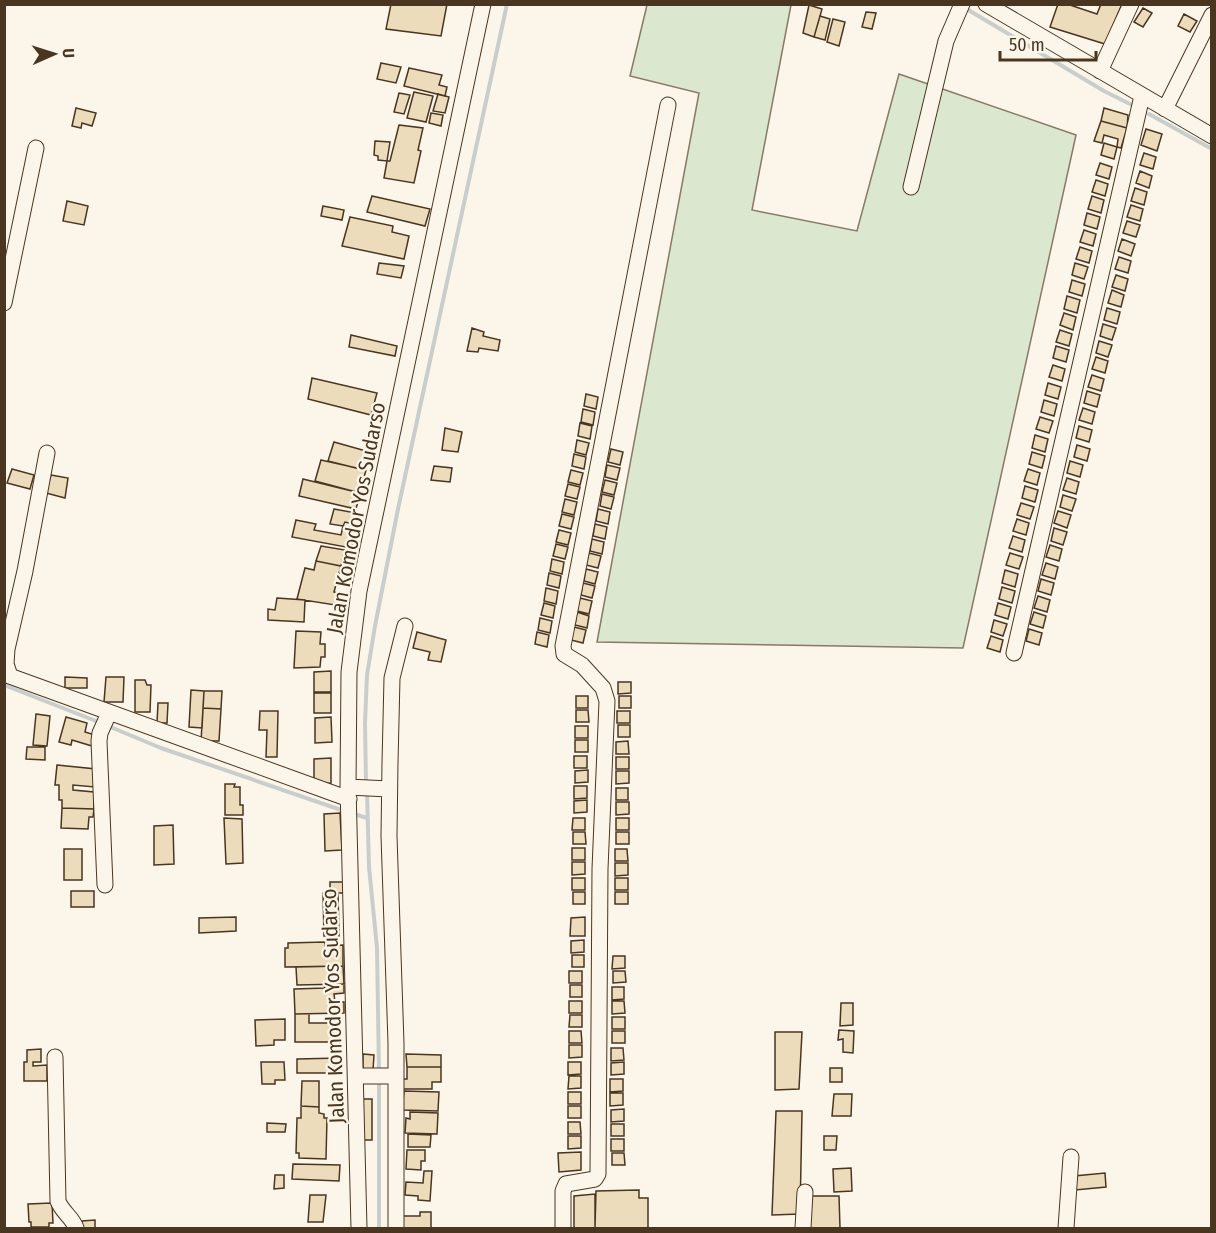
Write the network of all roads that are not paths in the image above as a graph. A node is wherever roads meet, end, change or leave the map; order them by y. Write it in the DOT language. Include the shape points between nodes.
graph roads {
  1 [pos="483,4"];
  2 [pos="986,4"];
  3 [pos="1131,4"];
  4 [pos="960,9"];
  5 [pos="1212,15"];
  6 [pos="1100,71"];
  7 [pos="1142,96"];
  8 [pos="668,105"];
  9 [pos="1165,109"];
  10 [pos="1212,136"];
  11 [pos="36,148"];
  12 [pos="911,187"];
  13 [pos="4,303"];
  14 [pos="47,453"];
  15 [pos="405,626"];
  16 [pos="1014,653"];
  17 [pos="7,675"];
  18 [pos="106,721"];
  19 [pos="385,789"];
  20 [pos="351,795"];
  21 [pos="105,885"];
  22 [pos="55,1057"];
  23 [pos="364,1076"];
  24 [pos="393,1076"];
  25 [pos="1071,1156"];
  26 [pos="805,1192"];
  27 [pos="76,1228"];
  28 [pos="359,1228"];
  29 [pos="396,1228"];
  30 [pos="563,1228"];
  31 [pos="803,1228"];
  32 [pos="1066,1228"];
  1 -- 20 [label="street, Jalan Komodor Yos Sudarso" via="359,591 349,672"];
  2 -- 6 [label="street"];
  3 -- 6 [label="street"];
  4 -- 12 [label="street" via="946,41"];
  5 -- 9 [label="street"];
  6 -- 7 [label="street"];
  7 -- 9 [label="street"];
  7 -- 16 [label="street"];
  8 -- 30 [label="street" via="563,646 564,654 582,665 603,688 607,701 600,869 598,1174 594,1179 566,1184 562,1191"];
  9 -- 10 [label="street"];
  11 -- 13 [label="street"];
  14 -- 17 [label="street" via="7,649"];
  15 -- 19 [label="street" via="392,678"];
  17 -- 18 [label="street"];
  18 -- 20 [label="street"];
  18 -- 21 [label="street" via="99,741"];
  19 -- 20 [label="street"];
  19 -- 24 [label="street"];
  20 -- 23 [label="street, Jalan Komodor Yos Sudarso" via="349,822"];
  22 -- 27 [label="street" via="57,1201"];
  23 -- 24 [label="street"];
  23 -- 28 [label="street, Jalan Komodor Yos Sudarso"];
  24 -- 29 [label="street"];
  25 -- 32 [label="street"];
  26 -- 31 [label="street"];
}
